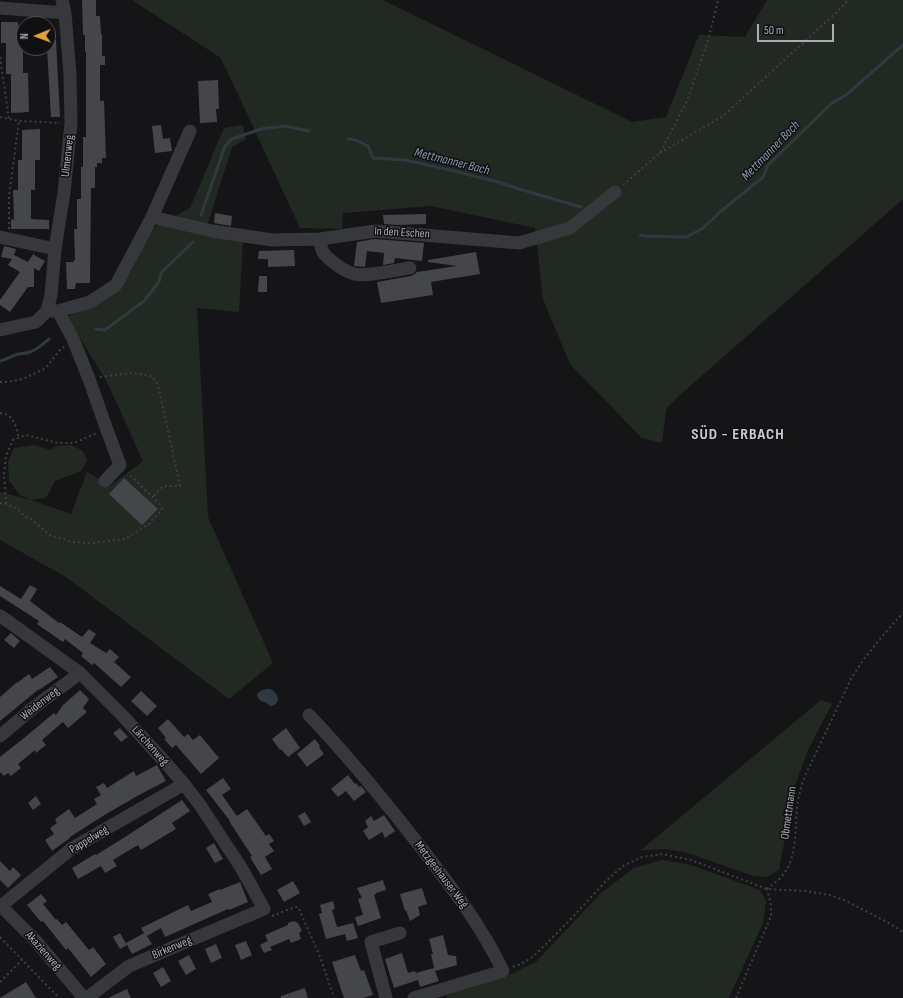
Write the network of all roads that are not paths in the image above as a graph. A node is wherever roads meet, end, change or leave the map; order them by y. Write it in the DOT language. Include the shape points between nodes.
graph roads {
  1 [pos="62,0"];
  2 [pos="0,8"];
  3 [pos="65,14"];
  4 [pos="190,131"];
  5 [pos="615,192"];
  6 [pos="152,217"];
  7 [pos="4,238"];
  8 [pos="320,239"];
  9 [pos="55,249"];
  10 [pos="410,268"];
  11 [pos="53,311"];
  12 [pos="0,330"];
  13 [pos="105,481"];
  14 [pos="0,616"];
  15 [pos="80,673"];
  16 [pos="309,715"];
  17 [pos="0,736"];
  18 [pos="184,784"];
  19 [pos="0,906"];
  20 [pos="264,910"];
  21 [pos="400,933"];
  22 [pos="85,998"];
  23 [pos="386,998"];
  24 [pos="414,998"];
  1 -- 3 [label="street, Ulmenweg"];
  2 -- 3 [label="street"];
  3 -- 9 [label="street, Ulmenweg" via="71,123"];
  4 -- 6 [label="street"];
  5 -- 8 [label="street, In den Eschen" via="570,228 519,243 376,231"];
  6 -- 8 [label="street, In den Eschen" via="212,231 272,240"];
  6 -- 11 [label="street" via="116,285 90,302"];
  7 -- 9 [label="street"];
  8 -- 10 [label="street" via="322,252 334,263 355,274 366,275"];
  9 -- 11 [label="street, Ulmenweg" via="51,295"];
  11 -- 12 [label="street" via="36,322"];
  11 -- 13 [label="street" via="73,339 120,465"];
  14 -- 15 [label="street, Lärchenweg"];
  15 -- 17 [label="street, Weidenweg"];
  15 -- 18 [label="street, Lärchenweg"];
  16 -- 24 [label="street, Metzgeshauser Weg" via="372,786 439,870 466,906 503,971"];
  18 -- 19 [label="street, Pappelweg" via="71,849"];
  18 -- 20 [label="street, Lärchenweg" via="242,869"];
  19 -- 22 [label="street, Akazienweg" via="35,940"];
  20 -- 22 [label="street, Birkenweg" via="129,966"];
  21 -- 23 [label="street" via="371,942"];
}
